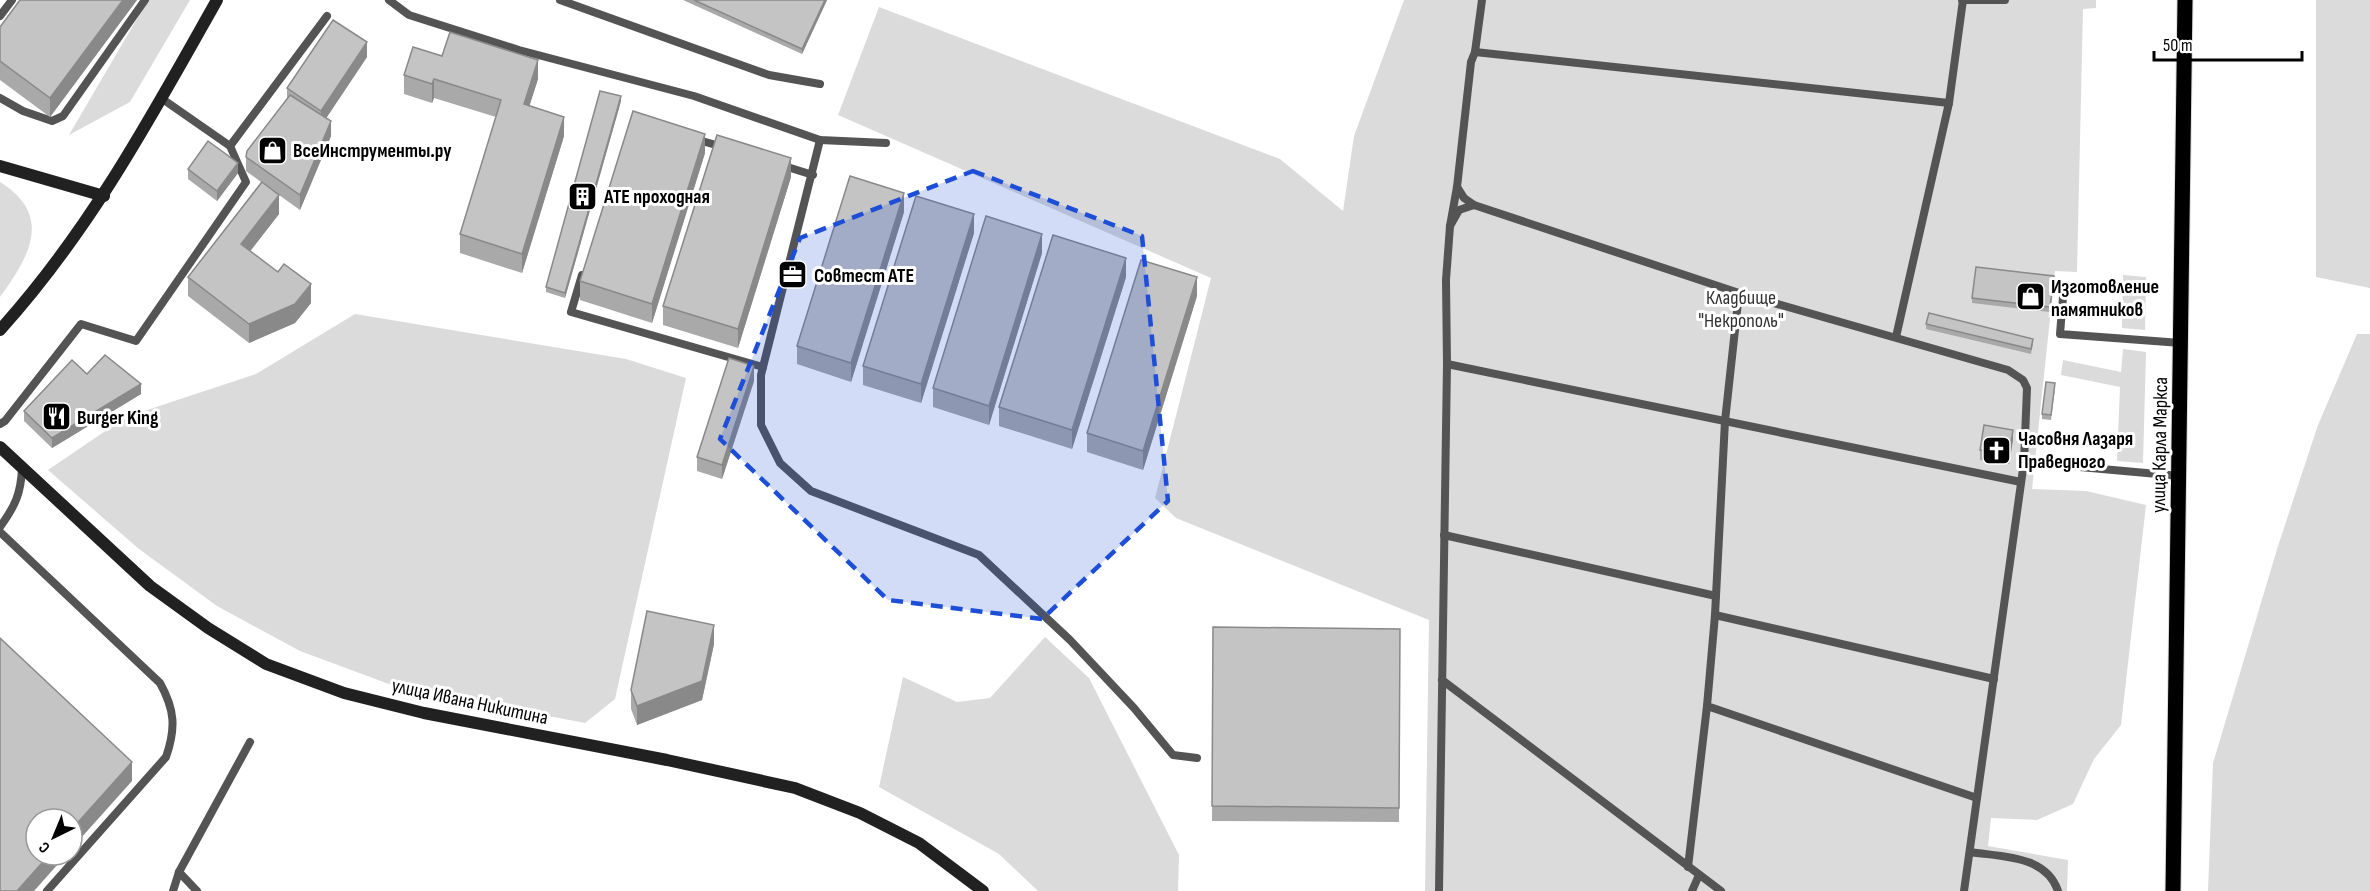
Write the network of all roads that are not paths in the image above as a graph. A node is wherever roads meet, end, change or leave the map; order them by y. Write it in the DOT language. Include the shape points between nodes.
graph roads {
  1 [pos="12,0"];
  2 [pos="145,0"];
  3 [pos="217,0"];
  4 [pos="389,0"];
  5 [pos="560,0"];
  6 [pos="1482,0"];
  7 [pos="1963,0"];
  8 [pos="2005,0"];
  9 [pos="2185,0"];
  10 [pos="0,15"];
  11 [pos="327,16"];
  12 [pos="1475,52"];
  13 [pos="820,84"];
  14 [pos="0,98"];
  15 [pos="161,99"];
  16 [pos="1949,103"];
  17 [pos="689,137"];
  18 [pos="820,140"];
  19 [pos="886,143"];
  20 [pos="231,146"];
  21 [pos="734,150"];
  22 [pos="768,161"];
  23 [pos="0,166"];
  24 [pos="813,174"];
  25 [pos="1457,187"];
  26 [pos="104,196"];
  27 [pos="1474,205"];
  28 [pos="1450,226"];
  29 [pos="585,267"];
  30 [pos="1739,293"];
  31 [pos="2063,297"];
  32 [pos="0,330"];
  33 [pos="1896,337"];
  34 [pos="2181,343"];
  35 [pos="1447,363"];
  36 [pos="763,367"];
  37 [pos="1725,421"];
  38 [pos="0,424"];
  39 [pos="0,447"];
  40 [pos="2024,462"];
  41 [pos="22,468"];
  42 [pos="2180,476"];
  43 [pos="2021,483"];
  44 [pos="0,527"];
  45 [pos="0,532"];
  46 [pos="1444,535"];
  47 [pos="1716,596"];
  48 [pos="1715,615"];
  49 [pos="1994,679"];
  50 [pos="1442,680"];
  51 [pos="1707,706"];
  52 [pos="250,742"];
  53 [pos="1197,758"];
  54 [pos="1977,798"];
  55 [pos="1970,852"];
  56 [pos="1688,867"];
  57 [pos="180,872"];
  58 [pos="1699,875"];
  59 [pos="47,891"];
  60 [pos="173,891"];
  61 [pos="197,891"];
  62 [pos="982,891"];
  63 [pos="1438,891"];
  64 [pos="1692,891"];
  65 [pos="1721,891"];
  66 [pos="1964,891"];
  67 [pos="2058,891"];
  68 [pos="2173,891"];
  1 -- 10 [label="lane"];
  2 -- 14 [label="lane" via="63,116 52,121"];
  3 -- 15 [label="main road"];
  4 -- 18 [label="lane" via="409,15 519,50 694,96"];
  5 -- 13 [label="lane" via="768,75"];
  6 -- 12 [label="lane"];
  7 -- 8 [label="lane"];
  7 -- 16 [label="lane"];
  9 -- 34 [label="main road, улица Карла Маркса"];
  11 -- 20 [label="lane"];
  12 -- 16 [label="lane"];
  12 -- 25 [label="lane"];
  15 -- 20 [label="lane"];
  15 -- 26 [label="main road"];
  16 -- 33 [label="lane"];
  17 -- 21 [label="lane"];
  18 -- 19 [label="lane"];
  18 -- 24 [label="lane"];
  20 -- 38 [label="lane" via="246,182 136,341 81,324"];
  22 -- 24 [label="lane"];
  23 -- 26 [label="main road"];
  24 -- 36 [label="lane"];
  25 -- 27 [label="lane"];
  25 -- 28 [label="lane"];
  26 -- 32 [label="main road" via="47,275"];
  27 -- 28 [label="lane" via="1459,210"];
  27 -- 30 [label="lane"];
  28 -- 35 [label="lane"];
  29 -- 36 [label="lane" via="571,312"];
  30 -- 33 [label="lane"];
  30 -- 37 [label="lane"];
  31 -- 34 [label="lane" via="2060,334"];
  33 -- 40 [label="lane" via="2008,370 2023,380 2028,397"];
  34 -- 42 [label="main road, улица Карла Маркса"];
  35 -- 37 [label="lane"];
  35 -- 46 [label="lane"];
  36 -- 53 [label="lane" via="761,425 780,463 812,491 979,555 1070,640 1173,755"];
  37 -- 43 [label="lane"];
  37 -- 47 [label="lane"];
  39 -- 41 [label="main road, улица Ивана Никитина"];
  40 -- 42 [label="lane"];
  40 -- 43 [label="lane"];
  41 -- 44 [label="lane" via="21,490"];
  41 -- 62 [label="main road, улица Ивана Никитина" via="150,586 266,664 344,693 424,713 795,788 860,813 919,843"];
  42 -- 68 [label="main road, улица Карла Маркса"];
  43 -- 49 [label="lane"];
  45 -- 59 [label="lane" via="160,683 171,702 174,736 166,757"];
  46 -- 47 [label="lane"];
  46 -- 50 [label="lane"];
  47 -- 48 [label="lane"];
  48 -- 49 [label="lane"];
  48 -- 51 [label="lane"];
  49 -- 54 [label="lane"];
  50 -- 56 [label="lane"];
  50 -- 63 [label="lane"];
  51 -- 54 [label="lane"];
  51 -- 56 [label="lane"];
  52 -- 57 [label="lane"];
  54 -- 55 [label="lane"];
  55 -- 66 [label="lane"];
  55 -- 67 [label="lane" via="2040,866"];
  56 -- 58 [label="lane"];
  57 -- 60 [label="lane"];
  57 -- 61 [label="lane"];
  58 -- 64 [label="lane"];
  58 -- 65 [label="lane"];
}
